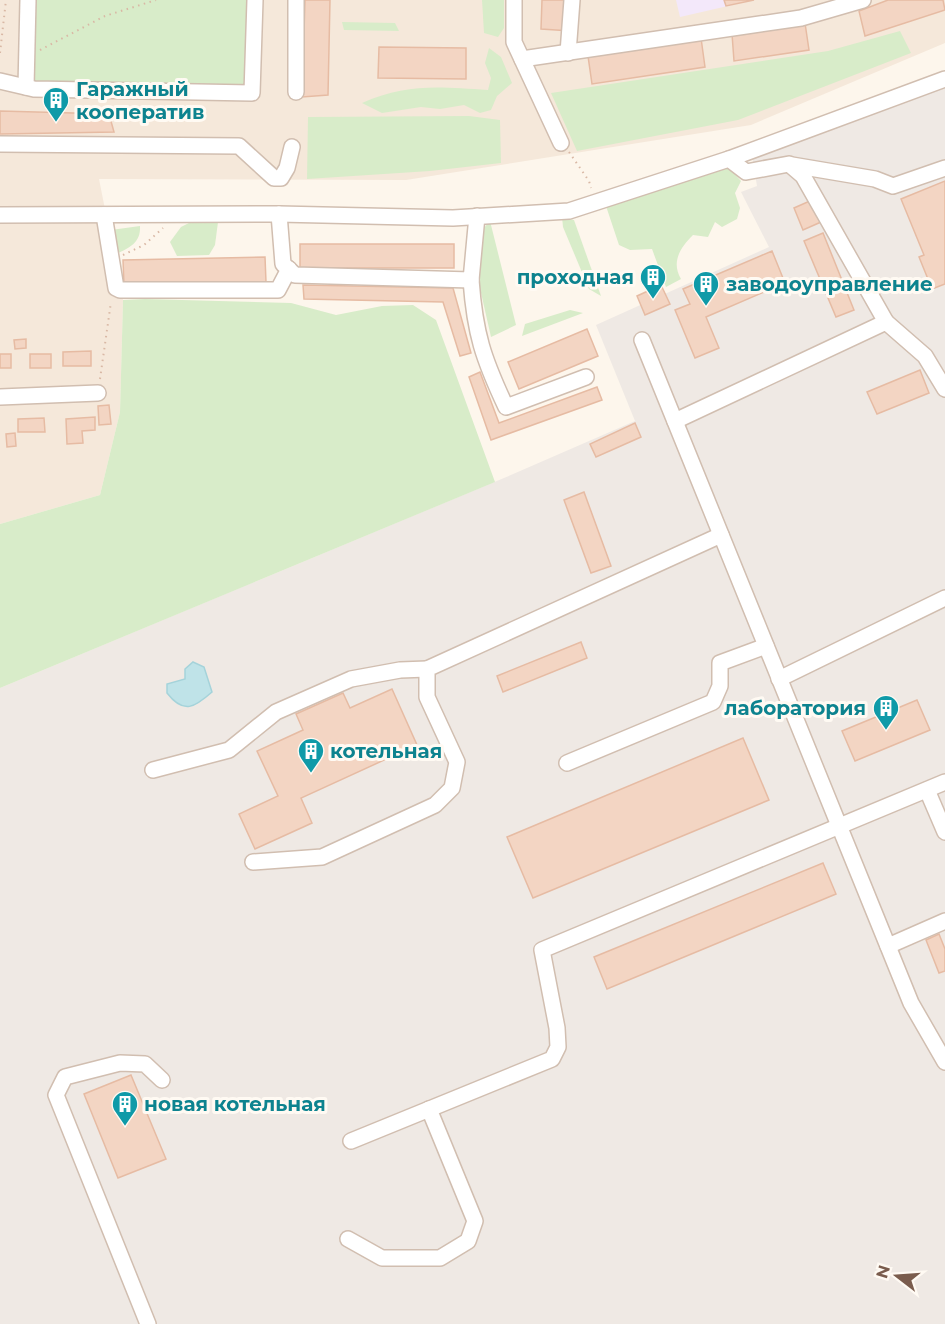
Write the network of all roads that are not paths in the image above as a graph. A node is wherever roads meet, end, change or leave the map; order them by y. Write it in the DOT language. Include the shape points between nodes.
graph roads {
  1 [pos="28,0"];
  2 [pos="255,0"];
  3 [pos="296,0"];
  4 [pos="514,0"];
  5 [pos="572,0"];
  6 [pos="862,0"];
  7 [pos="568,53"];
  8 [pos="522,59"];
  9 [pos="945,79"];
  10 [pos="0,81"];
  11 [pos="26,87"];
  12 [pos="296,92"];
  13 [pos="561,142"];
  14 [pos="0,144"];
  15 [pos="292,147"];
  16 [pos="729,159"];
  17 [pos="789,165"];
  18 [pos="945,168"];
  19 [pos="104,214"];
  20 [pos="279,214"];
  21 [pos="0,215"];
  22 [pos="477,216"];
  23 [pos="290,270"];
  24 [pos="471,280"];
  25 [pos="886,322"];
  26 [pos="642,340"];
  27 [pos="586,377"];
  28 [pos="945,388"];
  29 [pos="98,393"];
  30 [pos="0,397"];
  31 [pos="675,421"];
  32 [pos="721,535"];
  33 [pos="945,598"];
  34 [pos="766,646"];
  35 [pos="427,669"];
  36 [pos="779,679"];
  37 [pos="567,763"];
  38 [pos="153,770"];
  39 [pos="945,782"];
  40 [pos="927,790"];
  41 [pos="839,827"];
  42 [pos="945,832"];
  43 [pos="253,862"];
  44 [pos="945,921"];
  45 [pos="888,946"];
  46 [pos="945,1062"];
  47 [pos="162,1080"];
  48 [pos="429,1109"];
  49 [pos="351,1141"];
  50 [pos="348,1239"];
  51 [pos="148,1324"];
  1 -- 11 [label="street"];
  2 -- 11 [label="street" via="252,93"];
  3 -- 12 [label="street"];
  4 -- 8 [label="street" via="514,42"];
  5 -- 7 [label="street"];
  6 -- 7 [label="street" via="801,18"];
  7 -- 8 [label="street"];
  8 -- 13 [label="street"];
  9 -- 16 [label="street"];
  10 -- 11 [label="street"];
  14 -- 15 [label="street" via="238,146 274,178 281,178 287,168"];
  16 -- 17 [label="street" via="746,172"];
  16 -- 22 [label="street" via="569,211"];
  17 -- 18 [label="street" via="875,179 893,186"];
  17 -- 25 [label="street" via="803,176"];
  19 -- 20 [label="street"];
  19 -- 21 [label="street"];
  19 -- 23 [label="street" via="112,269 120,290 278,290"];
  20 -- 22 [label="street"];
  20 -- 23 [label="street" via="283,264"];
  22 -- 24 [label="street"];
  23 -- 24 [label="street" via="295,274"];
  24 -- 27 [label="street" via="474,322 484,361 506,407"];
  25 -- 28 [label="street" via="925,356"];
  25 -- 31 [label="street"];
  26 -- 31 [label="street"];
  29 -- 30 [label="street"];
  31 -- 32 [label="street"];
  32 -- 34 [label="street"];
  32 -- 35 [label="street"];
  33 -- 36 [label="street"];
  34 -- 36 [label="street"];
  34 -- 37 [label="street" via="720,663 720,686 713,702"];
  35 -- 38 [label="street" via="351,679 276,712 229,750"];
  35 -- 43 [label="street" via="428,697 457,762 452,788 435,805 322,857"];
  36 -- 41 [label="street"];
  39 -- 40 [label="street"];
  40 -- 41 [label="street"];
  40 -- 42 [label="street"];
  41 -- 45 [label="street"];
  41 -- 48 [label="street" via="542,950 557,1028 558,1047 552,1059"];
  44 -- 45 [label="street"];
  45 -- 46 [label="street" via="911,1003"];
  47 -- 51 [label="street" via="145,1064 120,1063 64,1077 56,1095"];
  48 -- 49 [label="street"];
  48 -- 50 [label="street" via="475,1221 468,1241 440,1258 382,1258"];
}
